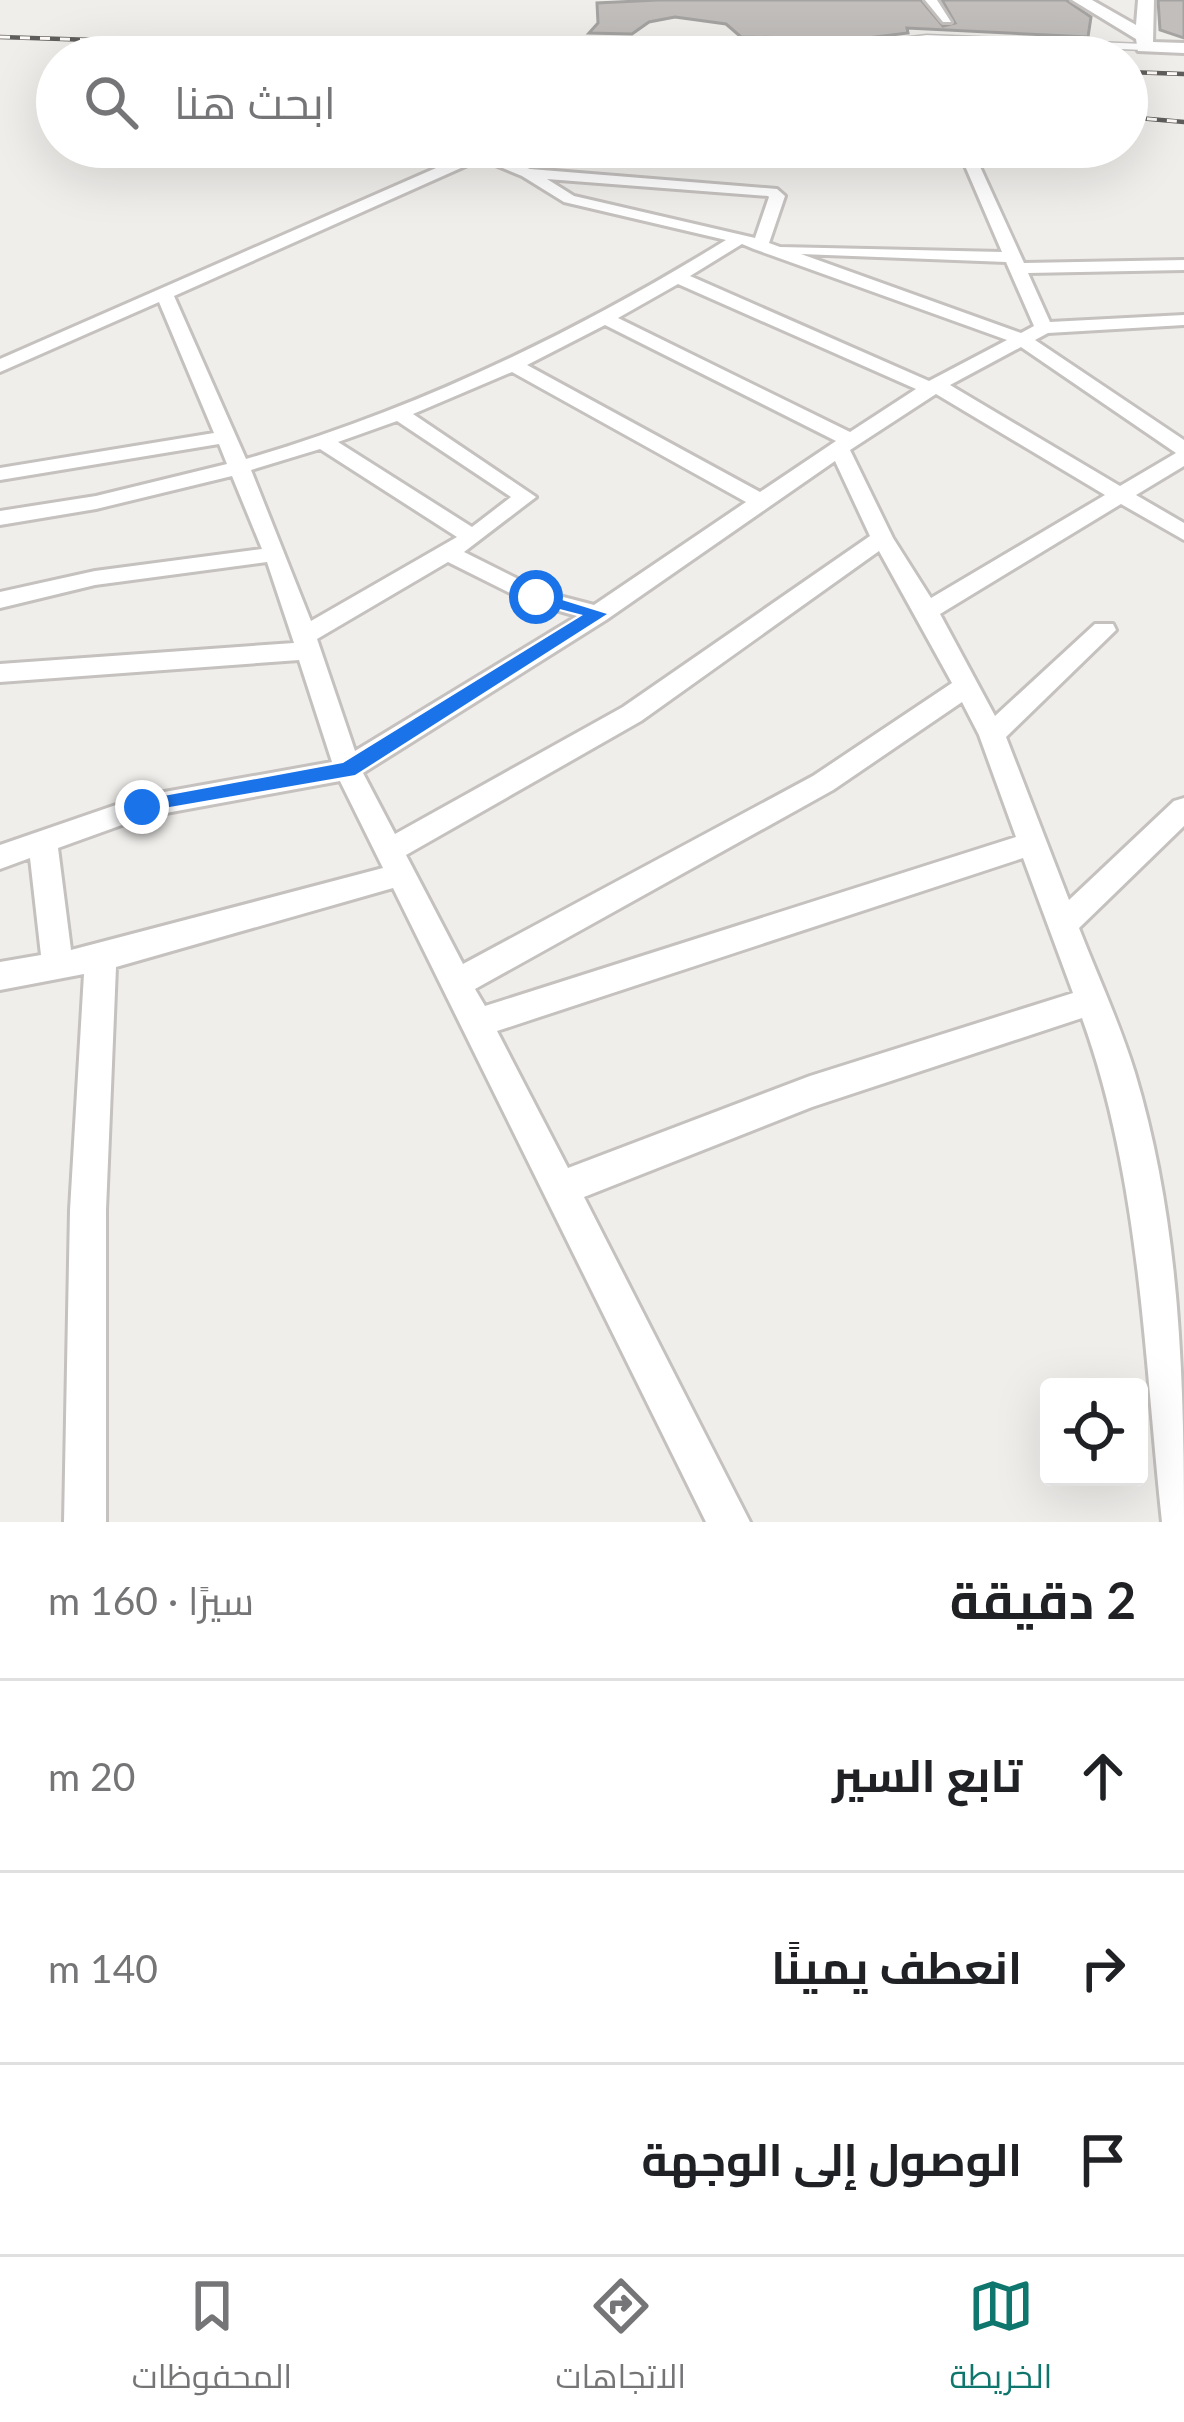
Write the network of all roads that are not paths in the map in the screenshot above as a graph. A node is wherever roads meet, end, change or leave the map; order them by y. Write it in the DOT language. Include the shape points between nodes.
graph roads {
  1 [pos="932,0"];
  2 [pos="1080,0"];
  3 [pos="1146,0"];
  4 [pos="946,20"];
  5 [pos="1135,36"];
  6 [pos="1144,36"];
  7 [pos="1148,43"];
  8 [pos="1184,48"];
  9 [pos="448,168"];
  10 [pos="519,168"];
  11 [pos="973,168"];
  12 [pos="527,173"];
  13 [pos="740,238"];
  14 [pos="769,249"];
  15 [pos="1016,262"];
  16 [pos="1184,265"];
  17 [pos="677,277"];
  18 [pos="165,295"];
  19 [pos="602,317"];
  20 [pos="1171,320"];
  21 [pos="1034,334"];
  22 [pos="1184,340"];
  23 [pos="510,363"];
  24 [pos="0,367"];
  25 [pos="934,387"];
  26 [pos="398,413"];
  27 [pos="227,437"];
  28 [pos="325,442"];
  29 [pos="845,444"];
  30 [pos="1184,453"];
  31 [pos="238,467"];
  32 [pos="0,474"];
  33 [pos="1123,496"];
  34 [pos="764,503"];
  35 [pos="0,518"];
  36 [pos="1184,533"];
  37 [pos="473,537"];
  38 [pos="882,538"];
  39 [pos="447,552"];
  40 [pos="276,554"];
  41 [pos="0,599"];
  42 [pos="927,611"];
  43 [pos="598,614"];
  44 [pos="1104,630"];
  45 [pos="304,644"];
  46 [pos="0,673"];
  47 [pos="967,686"];
  48 [pos="992,735"];
  49 [pos="348,770"];
  50 [pos="1184,809"];
  51 [pos="43,841"];
  52 [pos="1031,844"];
  53 [pos="0,857"];
  54 [pos="394,863"];
  55 [pos="1063,925"];
  56 [pos="101,958"];
  57 [pos="57,964"];
  58 [pos="0,976"];
  59 [pos="455,984"];
  60 [pos="1094,1000"];
  61 [pos="477,1023"];
  62 [pos="562,1188"];
  63 [pos="1176,1388"];
  64 [pos="85,1522"];
  65 [pos="729,1522"];
  66 [pos="1183,1522"];
  1 -- 4 [label="street"];
  2 -- 5 [label="street"];
  3 -- 6 [label="street"];
  7 -- 8 [label="street"];
  9 -- 18 [label="street"];
  10 -- 12 [label="street"];
  11 -- 15 [label="street"];
  12 -- 13 [label="street" via="569,199"];
  12 -- 14 [label="street" via="772,192"];
  13 -- 14 [label="street"];
  13 -- 17 [label="street"];
  14 -- 15 [label="street"];
  14 -- 21 [label="street"];
  15 -- 16 [label="street"];
  15 -- 21 [label="street"];
  17 -- 19 [label="street"];
  17 -- 25 [label="street"];
  18 -- 24 [label="street"];
  18 -- 27 [label="street"];
  19 -- 23 [label="street"];
  19 -- 29 [label="street"];
  20 -- 21 [label="street"];
  20 -- 22 [label="street"];
  21 -- 25 [label="street"];
  21 -- 30 [label="street"];
  23 -- 26 [label="street"];
  23 -- 34 [label="street"];
  25 -- 29 [label="street"];
  25 -- 33 [label="street"];
  26 -- 28 [label="street"];
  26 -- 37 [label="street" via="524,494"];
  27 -- 31 [label="street"];
  27 -- 32 [label="street"];
  28 -- 31 [label="street"];
  28 -- 37 [label="street"];
  29 -- 34 [label="street"];
  29 -- 38 [label="street"];
  30 -- 33 [label="street"];
  31 -- 35 [label="street"];
  31 -- 40 [label="street"];
  33 -- 36 [label="street"];
  33 -- 42 [label="street"];
  34 -- 43 [label="street"];
  37 -- 39 [label="street"];
  38 -- 42 [label="street"];
  38 -- 54 [label="street" via="632,714"];
  39 -- 43 [label="street" via="536,597"];
  39 -- 45 [label="street"];
  40 -- 41 [label="street"];
  40 -- 45 [label="street"];
  42 -- 47 [label="street"];
  43 -- 49 [label="street"];
  44 -- 48 [label="street"];
  45 -- 46 [label="street"];
  45 -- 49 [label="street"];
  47 -- 48 [label="street"];
  47 -- 59 [label="street" via="823,783"];
  48 -- 52 [label="street"];
  49 -- 51 [label="street" via="167,801"];
  49 -- 54 [label="street"];
  50 -- 55 [label="street"];
  51 -- 53 [label="street"];
  51 -- 57 [label="street"];
  52 -- 55 [label="street"];
  52 -- 61 [label="street"];
  54 -- 56 [label="street"];
  54 -- 59 [label="street"];
  55 -- 60 [label="street"];
  56 -- 57 [label="street"];
  56 -- 64 [label="street"];
  57 -- 58 [label="street"];
  59 -- 61 [label="street"];
  60 -- 62 [label="street" via="810,1092"];
  60 -- 63 [label="street" via="1146,1197"];
  61 -- 62 [label="street"];
  62 -- 65 [label="street"];
  63 -- 66 [label="street"];
}
